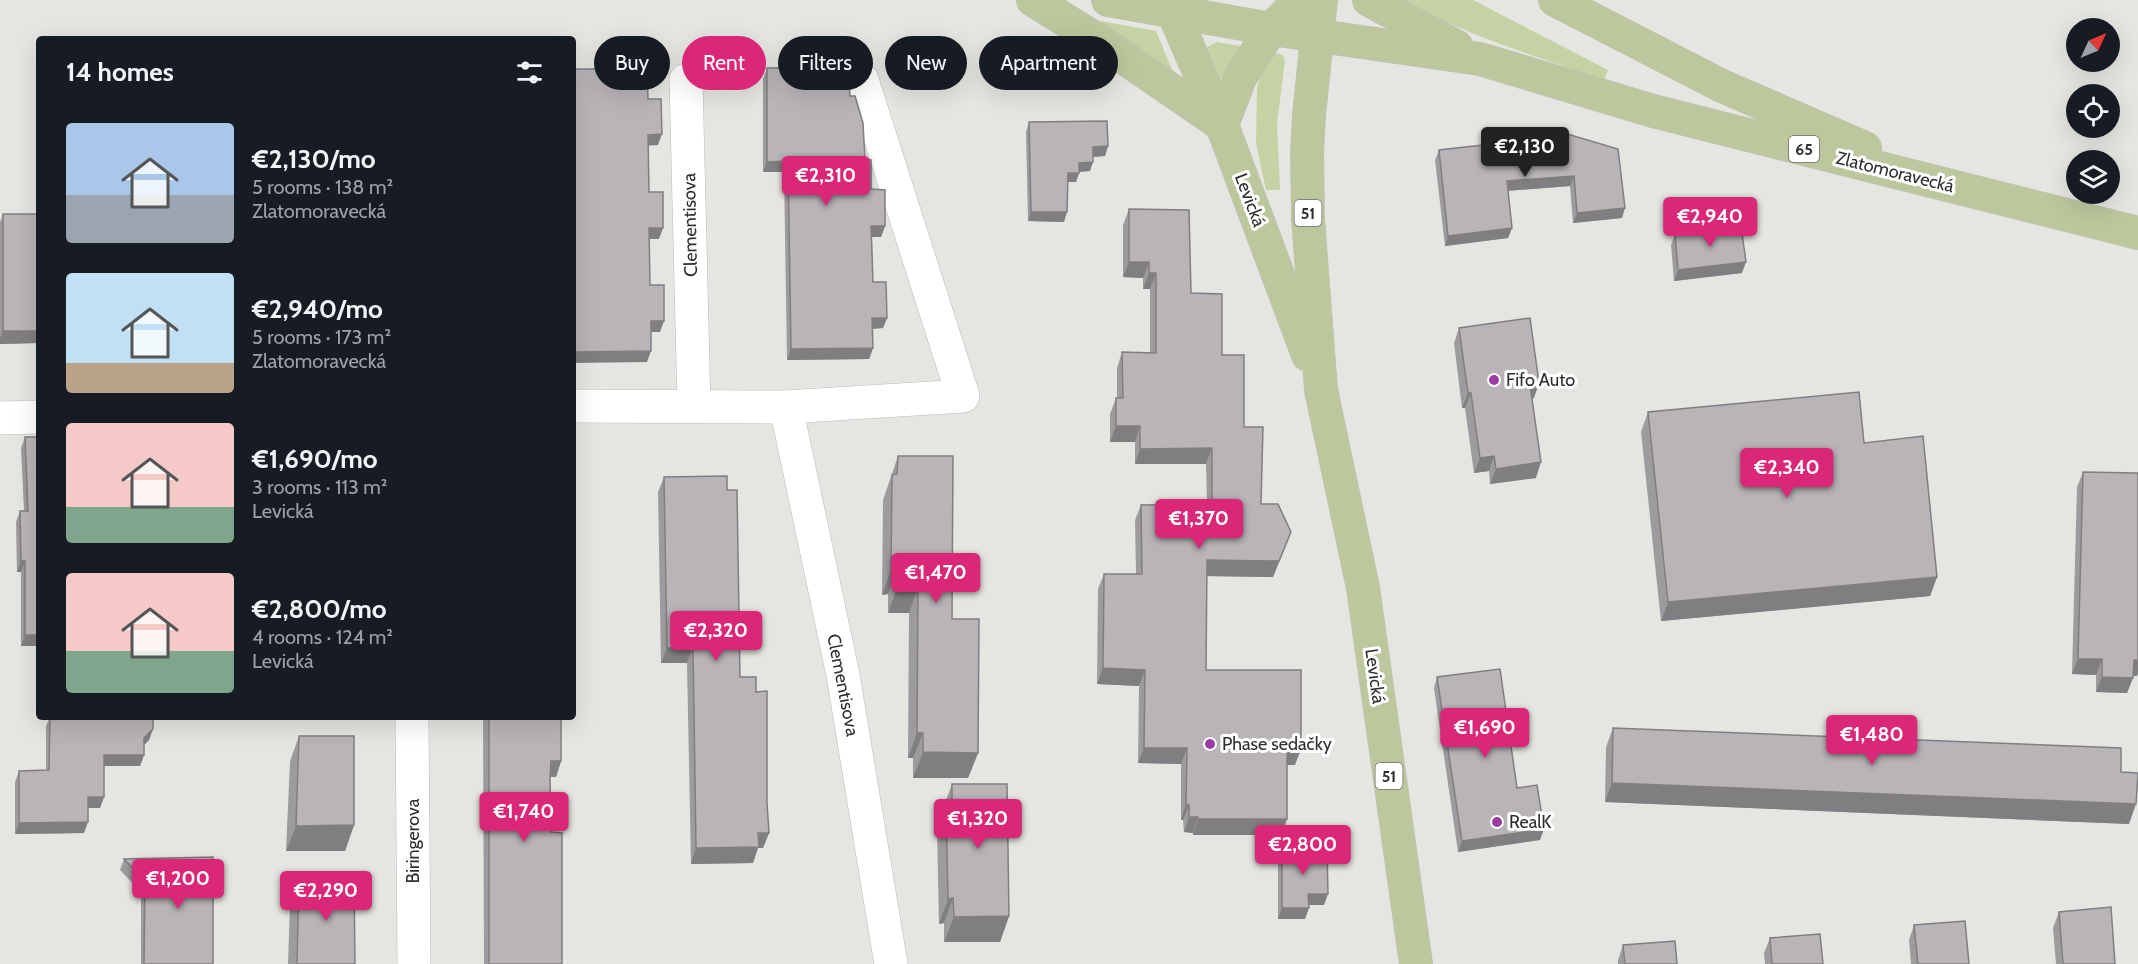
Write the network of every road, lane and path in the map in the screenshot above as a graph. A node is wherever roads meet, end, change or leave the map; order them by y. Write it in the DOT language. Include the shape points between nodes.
graph roads {
  1 [pos="1033,0"];
  2 [pos="1108,0"];
  3 [pos="1300,0"];
  4 [pos="1321,0"];
  5 [pos="1369,0"];
  6 [pos="1555,0"];
  7 [pos="1171,6"];
  8 [pos="1271,29"];
  9 [pos="1317,36"];
  10 [pos="1480,59"];
  11 [pos="686,90"];
  12 [pos="865,90"];
  13 [pos="1222,125"];
  14 [pos="1955,187"];
  15 [pos="2138,233"];
  16 [pos="1322,390"];
  17 [pos="576,406"];
  18 [pos="694,406"];
  19 [pos="786,407"];
  20 [pos="36,417"];
  21 [pos="0,418"];
  22 [pos="412,720"];
  23 [pos="414,964"];
  24 [pos="891,964"];
  25 [pos="1416,964"];
  1 -- 13 [label="main road"];
  2 -- 7 [label="main road, 65"];
  3 -- 8 [label="main road"];
  4 -- 9 [label="main road, 51"];
  5 -- 10 [label="main road, 65"];
  6 -- 14 [label="main road, 65" via="1722,86"];
  7 -- 8 [label="main road, 65"];
  7 -- 13 [label="main road, Levická / 51"];
  8 -- 9 [label="main road, 65"];
  8 -- 13 [label="main road" via="1240,78"];
  9 -- 10 [label="main road, 65"];
  9 -- 16 [label="main road, Levická / 51" via="1307,185"];
  10 -- 14 [label="main road, Zlatomoravecká / 65" via="1653,111"];
  11 -- 18 [label="street, Clementisova"];
  12 -- 19 [label="street" via="963,396"];
  13 -- 16 [label="main road, Levická / 51"];
  14 -- 15 [label="main road, Zlatomoravecká / 65"];
  16 -- 25 [label="main road, Levická / 51" via="1363,588"];
  17 -- 18 [label="street"];
  18 -- 19 [label="street"];
  19 -- 24 [label="street, Clementisova" via="843,675"];
  20 -- 21 [label="street"];
  22 -- 23 [label="street, Biringerova"];
}
